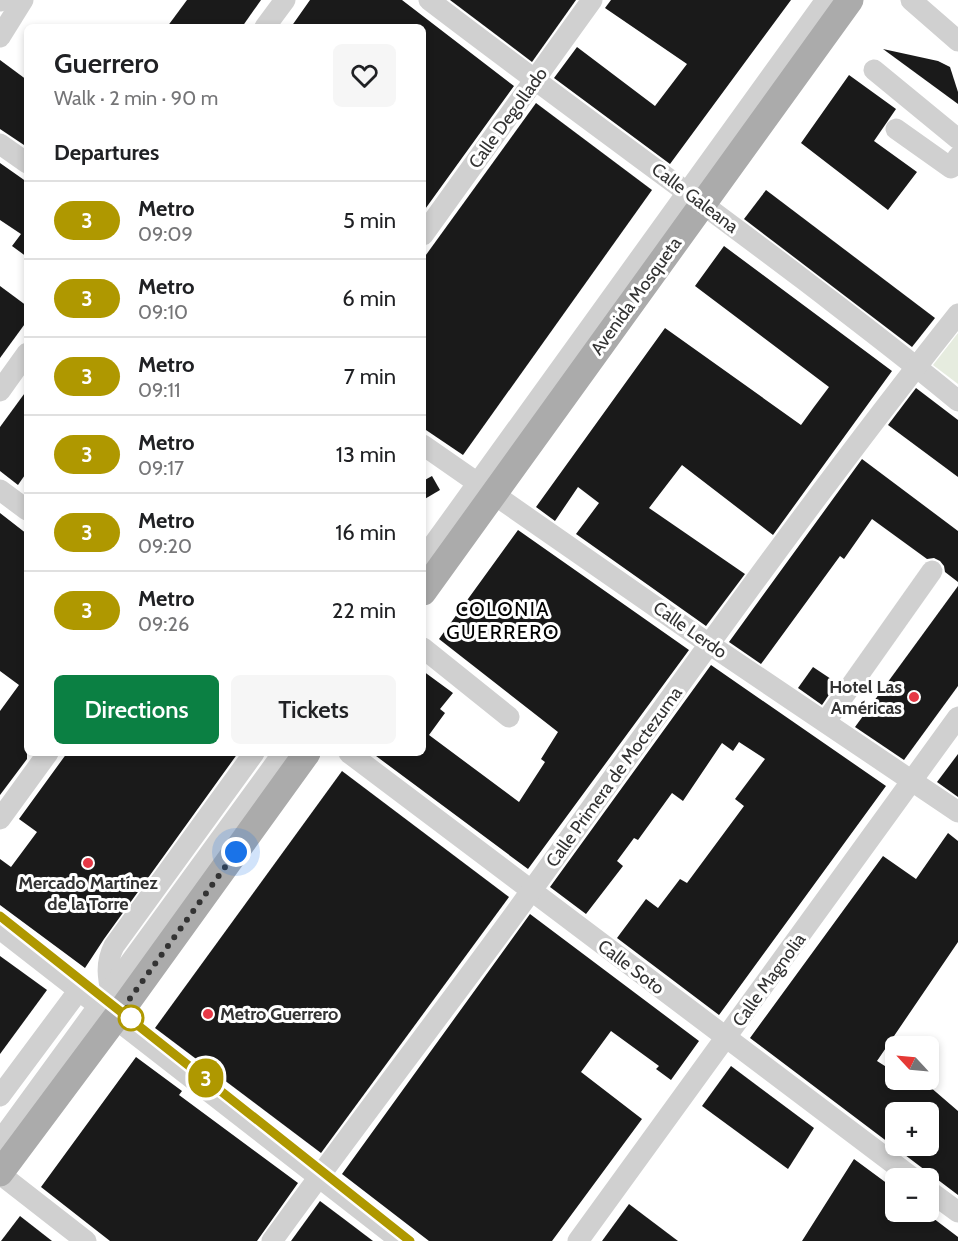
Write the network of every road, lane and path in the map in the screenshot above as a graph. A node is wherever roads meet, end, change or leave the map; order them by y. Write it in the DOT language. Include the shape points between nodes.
graph roads {
  1 [pos="23,0"];
  2 [pos="285,0"];
  3 [pos="429,0"];
  4 [pos="592,0"];
  5 [pos="826,0"];
  6 [pos="850,0"];
  7 [pos="911,0"];
  8 [pos="267,24"];
  9 [pos="0,37"];
  10 [pos="958,41"];
  11 [pos="874,70"];
  12 [pos="536,81"];
  13 [pos="896,129"];
  14 [pos="958,140"];
  15 [pos="0,144"];
  16 [pos="958,157"];
  17 [pos="24,161"];
  18 [pos="695,197"];
  19 [pos="426,231"];
  20 [pos="958,314"];
  21 [pos="24,357"];
  22 [pos="917,366"];
  23 [pos="0,391"];
  24 [pos="958,400"];
  25 [pos="426,447"];
  26 [pos="486,488"];
  27 [pos="0,490"];
  28 [pos="24,508"];
  29 [pos="426,556"];
  30 [pos="932,571"];
  31 [pos="426,587"];
  32 [pos="710,644"];
  33 [pos="426,650"];
  34 [pos="509,717"];
  35 [pos="958,717"];
  36 [pos="826,721"];
  37 [pos="46,756"];
  38 [pos="252,756"];
  39 [pos="281,756"];
  40 [pos="305,756"];
  41 [pos="353,756"];
  42 [pos="913,781"];
  43 [pos="958,812"];
  44 [pos="0,819"];
  45 [pos="532,890"];
  46 [pos="0,929"];
  47 [pos="79,990"];
  48 [pos="108,1005"];
  49 [pos="726,1039"];
  50 [pos="0,1096"];
  51 [pos="0,1141"];
  52 [pos="899,1168"];
  53 [pos="0,1174"];
  54 [pos="319,1176"];
  55 [pos="939,1198"];
  56 [pos="958,1212"];
  57 [pos="86,1241"];
  58 [pos="272,1241"];
  59 [pos="401,1241"];
  60 [pos="578,1241"];
  1 -- 9 [label="street"];
  2 -- 8 [label="street"];
  3 -- 12 [label="street, Calle Galeana"];
  4 -- 12 [label="street, Calle Degollado"];
  5 -- 18 [label="street"];
  6 -- 18 [label="main road, Avenida Mosqueta"];
  7 -- 10 [label="street"];
  11 -- 14 [label="street"];
  12 -- 18 [label="street, Calle Galeana"];
  12 -- 19 [label="street, Calle Degollado"];
  13 -- 16 [label="street" via="951,168"];
  15 -- 17 [label="street"];
  18 -- 22 [label="street, Calle Galeana"];
  18 -- 26 [label="main road, Avenida Mosqueta"];
  20 -- 22 [label="street, Calle Primera de Moctezuma"];
  21 -- 23 [label="street"];
  22 -- 24 [label="street, Calle Galeana"];
  22 -- 32 [label="street, Calle Primera de Moctezuma"];
  25 -- 26 [label="street, Calle Lerdo"];
  26 -- 29 [label="street"];
  26 -- 31 [label="main road, Avenida Mosqueta"];
  26 -- 32 [label="street, Calle Lerdo"];
  27 -- 28 [label="street"];
  30 -- 36 [label="street"];
  32 -- 36 [label="street, Calle Lerdo"];
  32 -- 45 [label="street, Calle Primera de Moctezuma"];
  33 -- 34 [label="street"];
  35 -- 42 [label="street, Calle Magnolia"];
  36 -- 42 [label="street, Calle Lerdo"];
  37 -- 44 [label="street"];
  38 -- 48 [label="street" via="114,946 108,957"];
  39 -- 48 [label="street"];
  40 -- 48 [label="main road"];
  41 -- 45 [label="street, Calle Soto"];
  42 -- 43 [label="street, Calle Lerdo"];
  42 -- 49 [label="street, Calle Magnolia"];
  45 -- 49 [label="street, Calle Soto"];
  45 -- 54 [label="street, Calle Primera de Moctezuma"];
  46 -- 47 [label="street"];
  47 -- 48 [label="street"];
  47 -- 50 [label="street"];
  48 -- 51 [label="street"];
  48 -- 53 [label="main road"];
  48 -- 54 [label="street"];
  49 -- 52 [label="street, Calle Soto"];
  49 -- 60 [label="street, Calle Magnolia"];
  53 -- 57 [label="street"];
  54 -- 58 [label="street, Calle Primera de Moctezuma"];
  54 -- 59 [label="street"];
  55 -- 56 [label="street"];
}
